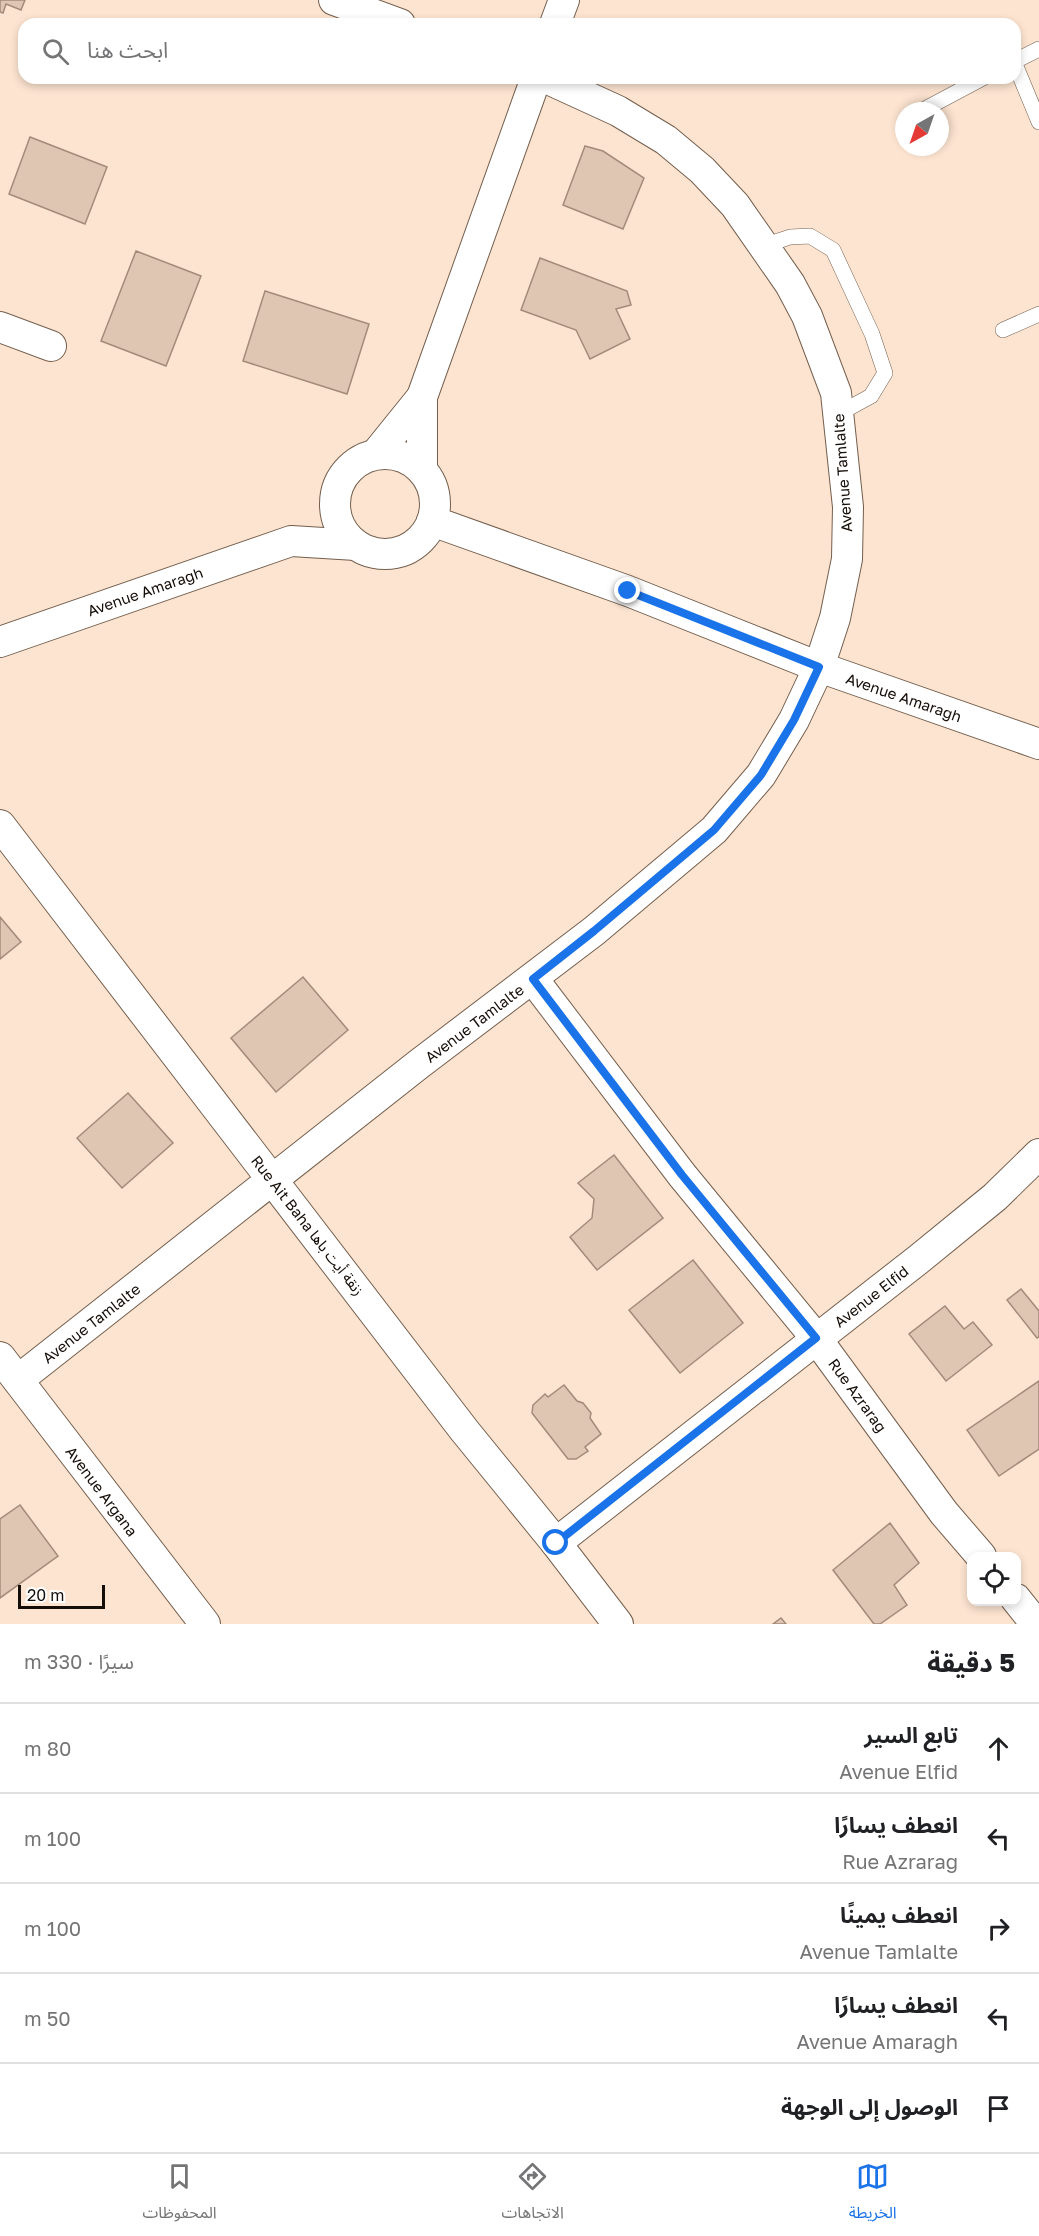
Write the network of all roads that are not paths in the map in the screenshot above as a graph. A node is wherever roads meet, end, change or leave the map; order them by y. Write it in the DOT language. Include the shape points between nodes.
graph roads {
  1 [pos="334,0"];
  2 [pos="564,0"];
  3 [pos="384,18"];
  4 [pos="557,18"];
  5 [pos="1039,48"];
  6 [pos="1021,58"];
  7 [pos="1021,77"];
  8 [pos="534,84"];
  9 [pos="559,84"];
  10 [pos="972,84"];
  11 [pos="938,102"];
  12 [pos="1039,122"];
  13 [pos="763,246"];
  14 [pos="1039,314"];
  15 [pos="0,327"];
  16 [pos="1003,330"];
  17 [pos="51,346"];
  18 [pos="423,397"];
  19 [pos="838,414"];
  20 [pos="376,454"];
  21 [pos="422,470"];
  22 [pos="335,495"];
  23 [pos="432,521"];
  24 [pos="291,541"];
  25 [pos="356,545"];
  26 [pos="0,642"];
  27 [pos="819,667"];
  28 [pos="1039,744"];
  29 [pos="0,825"];
  30 [pos="533,979"];
  31 [pos="1039,1154"];
  32 [pos="273,1179"];
  33 [pos="816,1338"];
  34 [pos="9,1369"];
  35 [pos="556,1543"];
  36 [pos="977,1552"];
  37 [pos="1021,1604"];
  38 [pos="205,1624"];
  39 [pos="618,1624"];
  40 [pos="1036,1624"];
  1 -- 3 [label="street"];
  2 -- 4 [label="street"];
  5 -- 6 [label="lane"];
  7 -- 12 [label="lane"];
  8 -- 18 [label="street"];
  9 -- 13 [label="street, Avenue Tamlalte" via="618,111 666,140 702,170 735,206"];
  10 -- 11 [label="lane"];
  13 -- 19 [label="street, Avenue Tamlalte" via="807,316 836,393"];
  13 -- 19 [label="lane" via="790,237 810,236 832,250 872,334 885,373 871,396"];
  14 -- 16 [label="lane"];
  15 -- 17 [label="street"];
  18 -- 20 [label="street"];
  18 -- 21 [label="street"];
  19 -- 27 [label="street, Avenue Tamlalte" via="848,507 847,559 835,618"];
  20 -- 21 [label="street" via="393,454"];
  20 -- 22 [label="street" via="349,468"];
  21 -- 23 [label="street" via="434,495"];
  22 -- 24 [label="street, Avenue Amaragh"];
  22 -- 25 [label="street" via="335,514 343,532"];
  23 -- 25 [label="street" via="423,537 391,554 373,553"];
  23 -- 27 [label="street, Avenue Amaragh" via="628,591"];
  24 -- 25 [label="street, Avenue Amaragh"];
  24 -- 26 [label="street, Avenue Amaragh"];
  27 -- 28 [label="street, Avenue Amaragh"];
  27 -- 30 [label="street, Avenue Tamlalte" via="794,720 761,775 714,830"];
  29 -- 32 [label="street, Rue Ait Baha زنقة أيت باها"];
  30 -- 32 [label="street, Avenue Tamlalte"];
  30 -- 33 [label="street, Rue Azrarag" via="682,1175"];
  31 -- 33 [label="street, Avenue Elfid" via="995,1197 920,1259"];
  32 -- 34 [label="street, Avenue Tamlalte"];
  32 -- 35 [label="street, Rue Ait Baha زنقة أيت باها" via="464,1430"];
  33 -- 35 [label="street, Avenue Elfid"];
  33 -- 36 [label="street, Rue Azrarag"];
  34 -- 38 [label="street, Avenue Argana"];
  35 -- 39 [label="street, Rue Ait Baha زنقة أيت باها"];
  37 -- 40 [label="street"];
}
